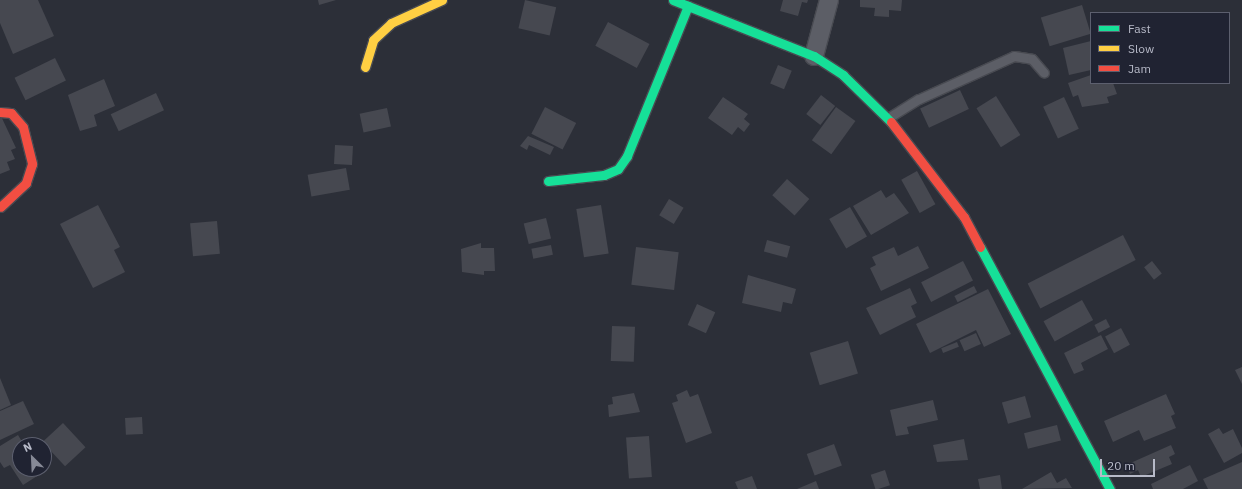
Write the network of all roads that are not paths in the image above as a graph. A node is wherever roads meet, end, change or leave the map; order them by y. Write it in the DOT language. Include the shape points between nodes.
graph roads {
  1 [pos="442,0"];
  2 [pos="673,0"];
  3 [pos="829,0"];
  4 [pos="688,6"];
  5 [pos="814,56"];
  6 [pos="364,67"];
  7 [pos="1044,72"];
  8 [pos="0,112"];
  9 [pos="888,118"];
  10 [pos="548,181"];
  11 [pos="0,207"];
  12 [pos="1110,489"];
  1 -- 6 [label="street" via="392,23 373,40"];
  2 -- 4 [label="street"];
  3 -- 5 [label="street"];
  4 -- 5 [label="street"];
  4 -- 10 [label="street" via="627,156 618,169 604,175"];
  5 -- 9 [label="street" via="843,75"];
  7 -- 9 [label="lane" via="1032,59 1014,56 919,99"];
  8 -- 11 [label="street" via="11,113 23,127 32,164 26,183"];
  9 -- 12 [label="street" via="964,217"];
}
